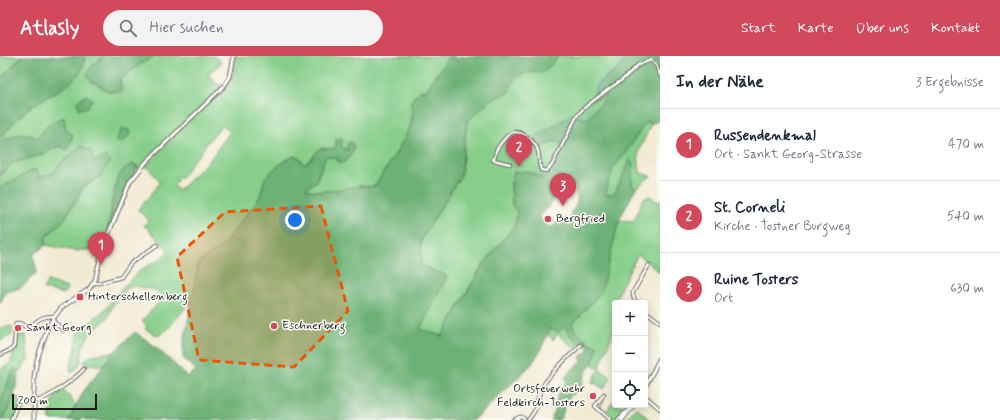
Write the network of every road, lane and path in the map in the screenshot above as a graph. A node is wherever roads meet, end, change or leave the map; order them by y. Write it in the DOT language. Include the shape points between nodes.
graph roads {
  1 [pos="234,56"];
  2 [pos="660,75"];
  3 [pos="510,164"];
  4 [pos="157,245"];
  5 [pos="649,265"];
  6 [pos="94,283"];
  7 [pos="635,300"];
  8 [pos="648,313"];
  9 [pos="54,316"];
  10 [pos="52,320"];
  11 [pos="660,322"];
  12 [pos="63,330"];
  13 [pos="581,345"];
  14 [pos="0,355"];
  15 [pos="660,358"];
  16 [pos="84,369"];
  17 [pos="648,381"];
  18 [pos="604,394"];
  19 [pos="648,399"];
  20 [pos="34,402"];
  21 [pos="660,409"];
  22 [pos="630,410"];
  23 [pos="11,420"];
  24 [pos="34,420"];
  25 [pos="513,420"];
  26 [pos="525,420"];
  27 [pos="528,420"];
  28 [pos="610,420"];
  29 [pos="618,420"];
  30 [pos="622,420"];
  1 -- 6 [label="street" via="230,77 224,86 133,177 103,247"];
  2 -- 3 [label="street" via="654,62 644,62 584,108 577,116 552,166 546,171 541,170 535,145 519,132 508,135 496,151 493,160"];
  4 -- 6 [label="street" via="131,263 121,277"];
  5 -- 7 [label="street" via="633,296"];
  6 -- 9 [label="street" via="64,305"];
  8 -- 11 [label="street"];
  9 -- 10 [label="street"];
  9 -- 14 [label="street" via="36,320 29,329 20,322 16,323 14,346"];
  10 -- 12 [label="street"];
  10 -- 20 [label="street" via="35,371"];
  13 -- 27 [label="street" via="557,368 540,391 536,410"];
  15 -- 17 [label="street"];
  16 -- 20 [label="street" via="63,386"];
  18 -- 28 [label="street" via="595,406"];
  19 -- 21 [label="street"];
  20 -- 23 [label="street" via="18,403"];
  20 -- 24 [label="street"];
  22 -- 29 [label="street"];
  22 -- 30 [label="street"];
  25 -- 26 [label="street" via="522,417"];
}
